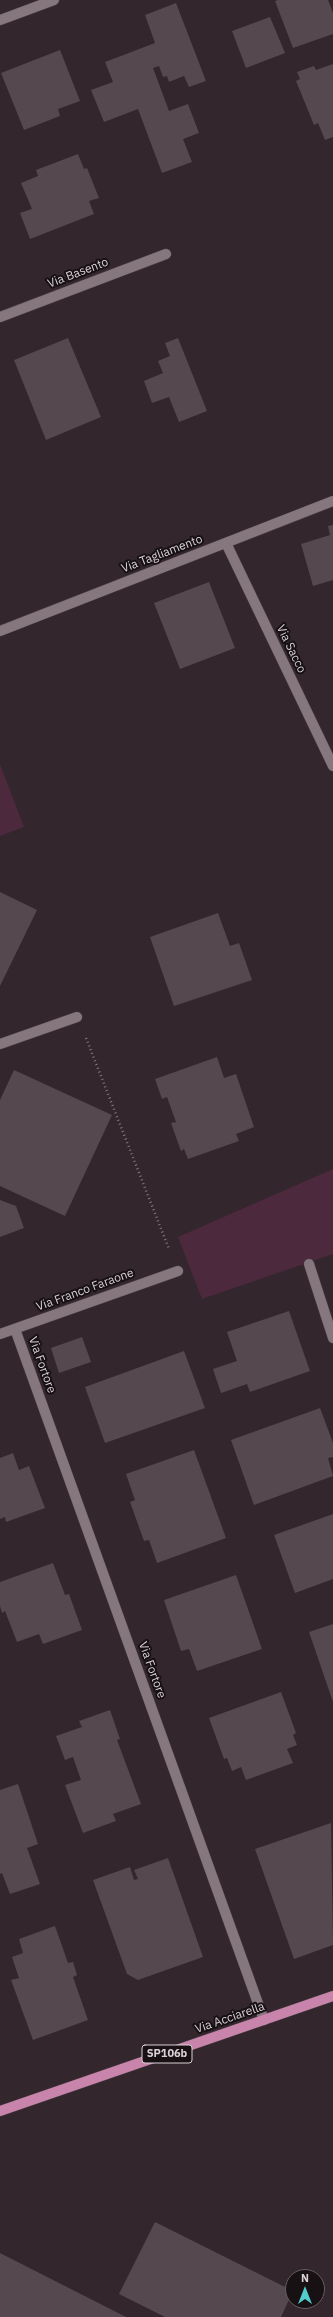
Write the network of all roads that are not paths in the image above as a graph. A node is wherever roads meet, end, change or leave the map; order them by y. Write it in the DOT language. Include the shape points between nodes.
graph roads {
  1 [pos="54,0"];
  2 [pos="0,20"];
  3 [pos="166,254"];
  4 [pos="0,317"];
  5 [pos="333,501"];
  6 [pos="226,543"];
  7 [pos="0,631"];
  8 [pos="333,766"];
  9 [pos="77,1017"];
  10 [pos="0,1044"];
  11 [pos="309,1264"];
  12 [pos="178,1271"];
  13 [pos="15,1329"];
  14 [pos="0,1334"];
  15 [pos="333,1338"];
  16 [pos="333,1996"];
  17 [pos="264,2020"];
  18 [pos="0,2112"];
  1 -- 2 [label="street"];
  3 -- 4 [label="street, Via Basento"];
  5 -- 6 [label="street, Via Tagliamento"];
  6 -- 7 [label="street, Via Tagliamento"];
  6 -- 8 [label="street, Via Sacco"];
  9 -- 10 [label="street"];
  11 -- 15 [label="street"];
  12 -- 13 [label="street, Via Franco Faraone"];
  13 -- 14 [label="street, Via Franco Faraone"];
  13 -- 17 [label="street, Via Fortore"];
  16 -- 17 [label="main road, Via Acciarella / SP106b"];
  17 -- 18 [label="main road, Via Acciarella / SP106b"];
}
